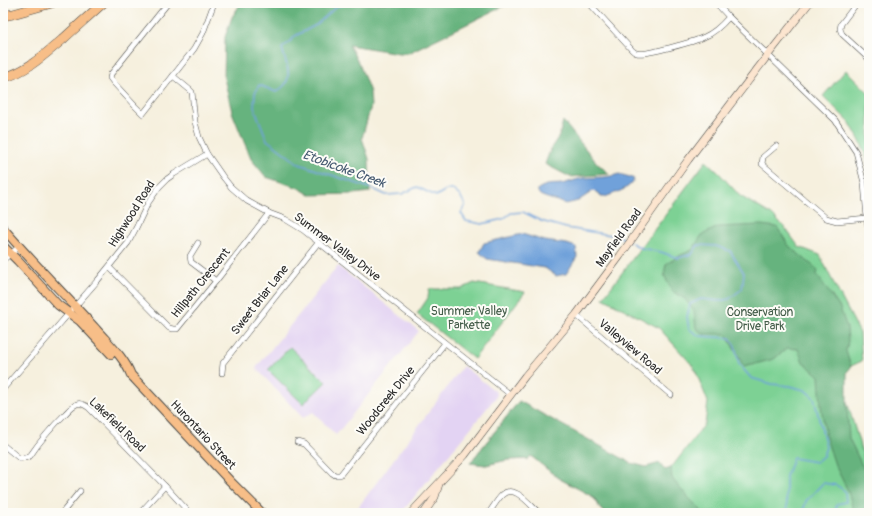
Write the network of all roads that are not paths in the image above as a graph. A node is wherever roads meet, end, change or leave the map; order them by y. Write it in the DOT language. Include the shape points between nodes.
graph roads {
  1 [pos="52,3"];
  2 [pos="103,3"];
  3 [pos="168,3"];
  4 [pos="214,3"];
  5 [pos="589,3"];
  6 [pos="716,3"];
  7 [pos="809,3"];
  8 [pos="857,3"];
  9 [pos="3,16"];
  10 [pos="729,18"];
  11 [pos="768,55"];
  12 [pos="869,59"];
  13 [pos="174,76"];
  14 [pos="3,78"];
  15 [pos="776,146"];
  16 [pos="207,154"];
  17 [pos="269,213"];
  18 [pos="866,218"];
  19 [pos="3,228"];
  20 [pos="869,235"];
  21 [pos="318,242"];
  22 [pos="198,243"];
  23 [pos="3,246"];
  24 [pos="19,247"];
  25 [pos="11,254"];
  26 [pos="3,260"];
  27 [pos="109,266"];
  28 [pos="216,281"];
  29 [pos="75,306"];
  30 [pos="69,313"];
  31 [pos="576,315"];
  32 [pos="445,343"];
  33 [pos="129,371"];
  34 [pos="222,373"];
  35 [pos="3,389"];
  36 [pos="511,395"];
  37 [pos="671,395"];
  38 [pos="297,442"];
  39 [pos="3,445"];
  40 [pos="440,482"];
  41 [pos="165,486"];
  42 [pos="80,491"];
  43 [pos="62,513"];
  44 [pos="140,513"];
  45 [pos="188,513"];
  46 [pos="262,513"];
  47 [pos="411,513"];
  48 [pos="424,513"];
  49 [pos="489,513"];
  50 [pos="539,513"];
  1 -- 9 [label="highway"];
  2 -- 14 [label="highway" via="44,55 25,68"];
  3 -- 13 [label="street" via="110,78 143,114"];
  4 -- 13 [label="street" via="200,40"];
  5 -- 10 [label="street" via="637,53 648,53 695,41 712,33"];
  6 -- 10 [label="street"];
  7 -- 11 [label="main road, Mayfield Road"];
  8 -- 12 [label="street" via="840,29 842,34"];
  10 -- 11 [label="street"];
  11 -- 18 [label="street" via="835,120 856,152 864,183"];
  11 -- 31 [label="main road, Mayfield Road"];
  13 -- 16 [label="street, Summer Valley Drive" via="192,92 197,129"];
  15 -- 18 [label="street" via="763,157 762,164 826,218 837,221"];
  16 -- 17 [label="street, Summer Valley Drive" via="223,178 238,194"];
  16 -- 27 [label="street, Highwood Road" via="174,174 159,187 148,203 133,235"];
  17 -- 21 [label="street, Summer Valley Drive" via="295,224"];
  17 -- 28 [label="street, Hillpath Crescent"];
  18 -- 20 [label="street"];
  19 -- 24 [label="main road, Hurontario Street"];
  21 -- 32 [label="street, Summer Valley Drive"];
  21 -- 34 [label="street, Sweet Briar Lane" via="223,363"];
  22 -- 28 [label="street" via="190,256 191,262"];
  23 -- 25 [label="main road, Hurontario Street"];
  24 -- 25 [label="street"];
  24 -- 29 [label="main road, Hurontario Street"];
  25 -- 26 [label="street"];
  25 -- 30 [label="main road, Hurontario Street" via="58,305"];
  27 -- 28 [label="street, Hillpath Crescent" via="169,328 173,329 179,327"];
  27 -- 29 [label="street, Highwood Road"];
  29 -- 30 [label="street, Highwood Road"];
  29 -- 33 [label="main road, Hurontario Street" via="124,361"];
  30 -- 33 [label="main road, Hurontario Street"];
  30 -- 35 [label="street, Highwood Road"];
  31 -- 36 [label="main road, Mayfield Road"];
  31 -- 37 [label="street, Valleyview Road"];
  32 -- 36 [label="street, Summer Valley Drive"];
  32 -- 38 [label="street, Woodcreek Drive" via="340,475 332,473 304,444"];
  33 -- 46 [label="main road, Hurontario Street"];
  36 -- 40 [label="main road, Mayfield Road" via="465,455"];
  39 -- 41 [label="street, Lakefield Road" via="19,458 30,456 54,425 77,403 81,403 88,407"];
  40 -- 47 [label="main road, Mayfield Road"];
  40 -- 48 [label="main road, Mayfield Road" via="435,497"];
  41 -- 44 [label="street"];
  41 -- 45 [label="street"];
  42 -- 43 [label="street"];
  49 -- 50 [label="street" via="503,494 509,491 517,492"];
}
